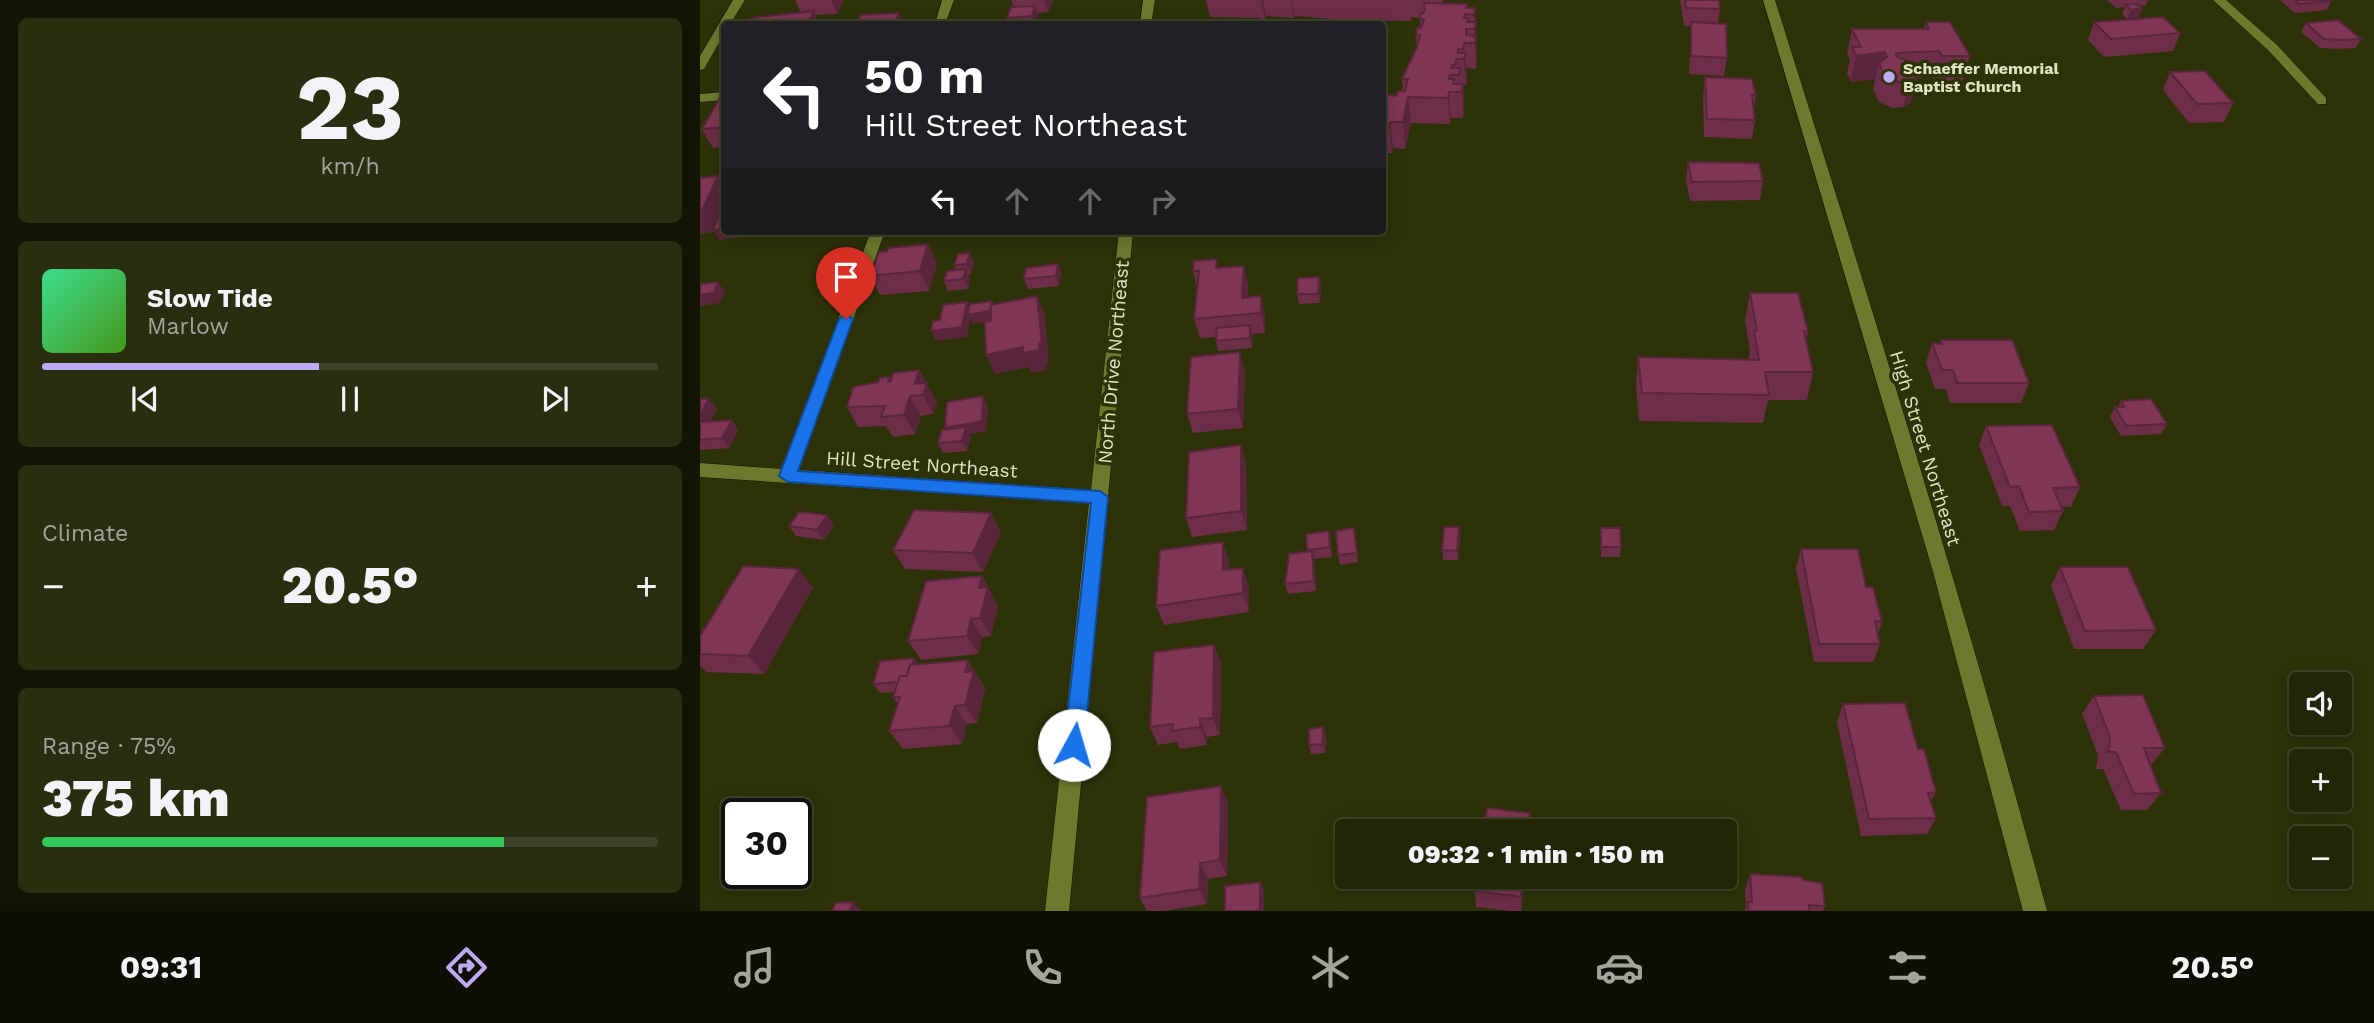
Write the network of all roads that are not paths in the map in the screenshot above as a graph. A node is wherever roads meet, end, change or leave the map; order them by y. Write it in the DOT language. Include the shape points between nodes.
graph roads {
  1 [pos="739,0"];
  2 [pos="948,0"];
  3 [pos="1149,0"];
  4 [pos="1769,0"];
  5 [pos="2219,0"];
  6 [pos="727,21"];
  7 [pos="941,21"];
  8 [pos="1146,21"];
  9 [pos="721,30"];
  10 [pos="700,66"];
  11 [pos="721,96"];
  12 [pos="700,98"];
  13 [pos="2322,101"];
  14 [pos="877,235"];
  15 [pos="1126,235"];
  16 [pos="700,470"];
  17 [pos="788,476"];
  18 [pos="1100,497"];
  19 [pos="1057,911"];
  20 [pos="2035,911"];
  1 -- 6 [label="street"];
  2 -- 7 [label="street"];
  3 -- 8 [label="street"];
  4 -- 20 [label="street, High Street Northeast" via="2000,773"];
  5 -- 13 [label="street" via="2273,48"];
  9 -- 10 [label="street"];
  11 -- 12 [label="street"];
  14 -- 17 [label="street"];
  15 -- 18 [label="street, North Drive Northeast"];
  16 -- 17 [label="street, Hill Street Northeast"];
  17 -- 18 [label="street, Hill Street Northeast"];
  18 -- 19 [label="street, North Drive Northeast"];
}
